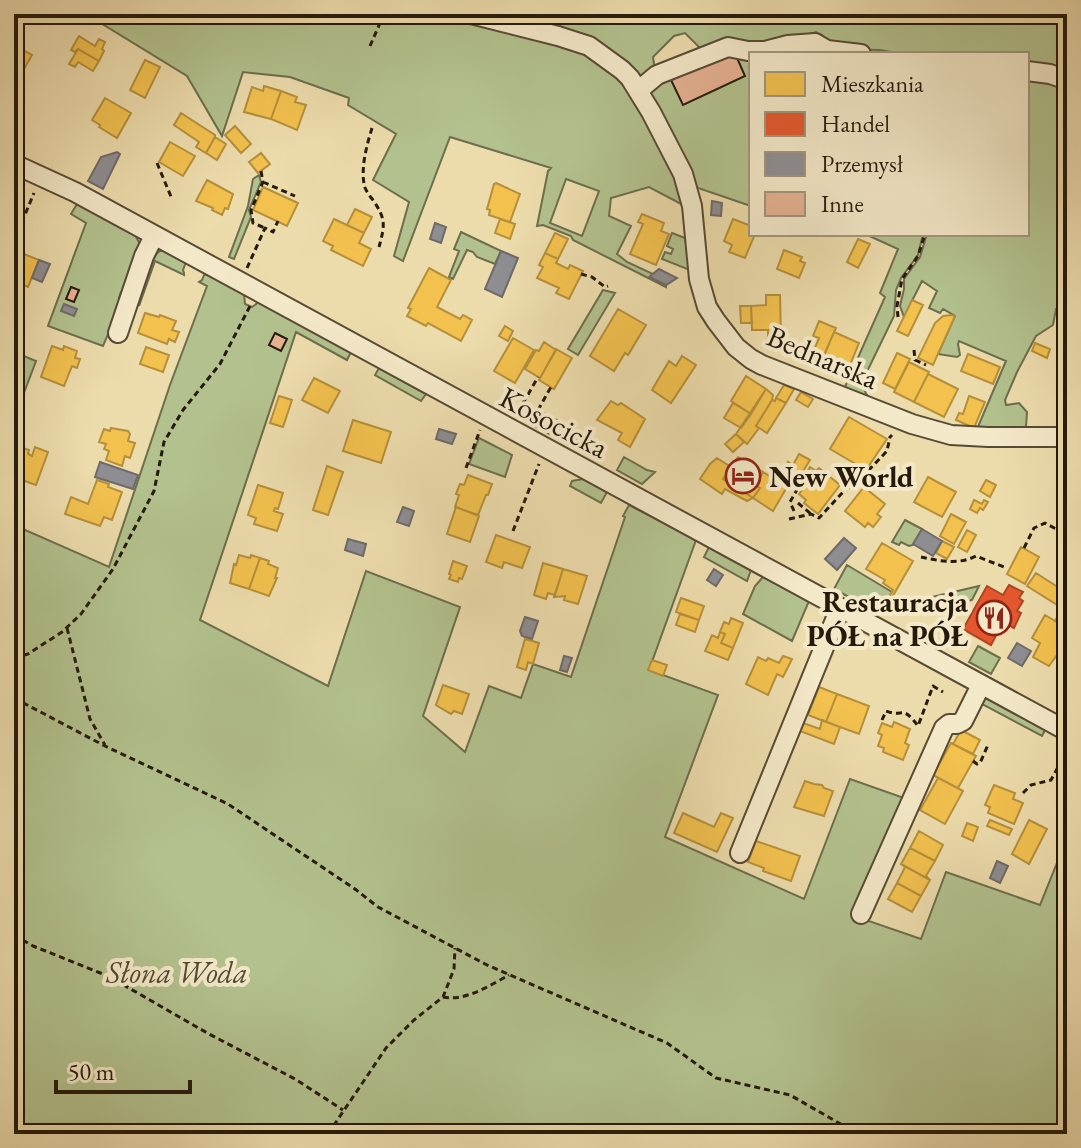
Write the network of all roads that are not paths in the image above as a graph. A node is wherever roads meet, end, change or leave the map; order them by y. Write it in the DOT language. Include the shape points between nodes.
graph roads {
  1 [pos="471,14"];
  2 [pos="844,52"];
  3 [pos="1029,71"];
  4 [pos="1067,80"];
  5 [pos="639,90"];
  6 [pos="14,164"];
  7 [pos="154,236"];
  8 [pos="118,333"];
  9 [pos="1067,437"];
  10 [pos="840,608"];
  11 [pos="981,685"];
  12 [pos="1067,731"];
  13 [pos="740,853"];
  14 [pos="861,914"];
  1 -- 5 [label="street, Bednarska" via="589,46 627,74"];
  2 -- 5 [label="street" via="815,43 765,51 728,47 657,75"];
  3 -- 4 [label="street"];
  5 -- 9 [label="street, Bednarska" via="683,174 707,307 736,347 762,365 951,435"];
  6 -- 7 [label="street, Kosocicka"];
  7 -- 8 [label="street"];
  7 -- 10 [label="street, Kosocicka"];
  10 -- 11 [label="street, Kosocicka"];
  10 -- 13 [label="street"];
  11 -- 12 [label="street, Kosocicka"];
  11 -- 14 [label="street" via="963,721 944,728"];
}
